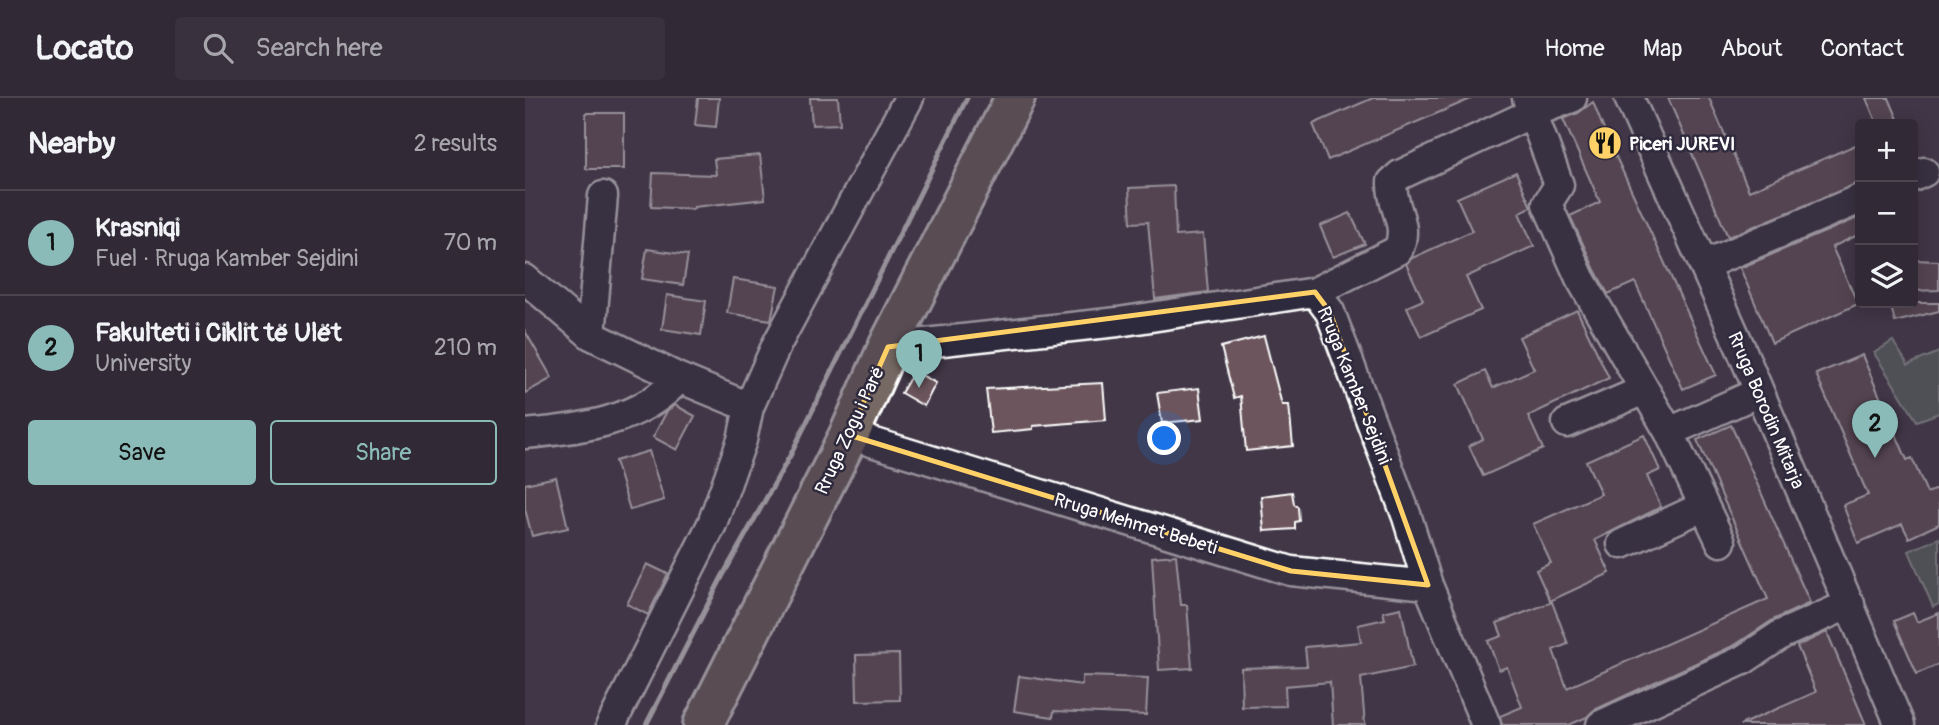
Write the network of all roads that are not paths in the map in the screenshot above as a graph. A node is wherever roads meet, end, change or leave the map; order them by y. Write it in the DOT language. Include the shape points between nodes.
graph roads {
  1 [pos="909,98"];
  2 [pos="1015,98"];
  3 [pos="1572,98"];
  4 [pos="1629,98"];
  5 [pos="1529,105"];
  6 [pos="603,196"];
  7 [pos="1855,201"];
  8 [pos="1704,265"];
  9 [pos="525,279"];
  10 [pos="1315,292"];
  11 [pos="591,335"];
  12 [pos="888,347"];
  13 [pos="679,378"];
  14 [pos="1644,390"];
  15 [pos="1759,392"];
  16 [pos="749,407"];
  17 [pos="1567,423"];
  18 [pos="1669,432"];
  19 [pos="525,434"];
  20 [pos="849,435"];
  21 [pos="1704,506"];
  22 [pos="1721,542"];
  23 [pos="1622,544"];
  24 [pos="1427,585"];
  25 [pos="1850,604"];
  26 [pos="1892,722"];
  27 [pos="611,725"];
  28 [pos="703,725"];
  29 [pos="1486,725"];
  30 [pos="1601,725"];
  1 -- 16 [label="street" via="777,344"];
  2 -- 12 [label="main road, Rruga Zogu i Parë"];
  3 -- 5 [label="street"];
  4 -- 8 [label="street, Rruga Borodin Mitarja"];
  5 -- 10 [label="street" via="1400,175 1392,182 1391,193 1402,223 1398,250"];
  5 -- 14 [label="street" via="1559,185 1547,204 1585,288"];
  6 -- 11 [label="street"];
  7 -- 8 [label="street"];
  8 -- 15 [label="street, Rruga Borodin Mitarja"];
  9 -- 11 [label="street"];
  10 -- 12 [label="street, Rruga Kamber Sejdini" via="1118,322"];
  10 -- 24 [label="street, Rruga Kamber Sejdini" via="1330,312 1407,517"];
  11 -- 13 [label="street"];
  12 -- 20 [label="main road, Rruga Zogu i Parë"];
  13 -- 16 [label="street"];
  13 -- 19 [label="street" via="634,412 598,424"];
  14 -- 17 [label="street"];
  14 -- 18 [label="street"];
  15 -- 18 [label="street"];
  15 -- 25 [label="street, Rruga Borodin Mitarja"];
  16 -- 27 [label="street" via="712,524"];
  18 -- 21 [label="street"];
  20 -- 24 [label="street, Rruga Mehmet Bebeti" via="1291,571"];
  20 -- 28 [label="main road, Rruga Zogu i Parë"];
  21 -- 22 [label="street"];
  21 -- 23 [label="street"];
  24 -- 29 [label="street, Rruga Kamber Sejdini"];
  25 -- 26 [label="street, Rruga Borodin Mitarja"];
  25 -- 30 [label="street" via="1783,634 1743,660"];
}
